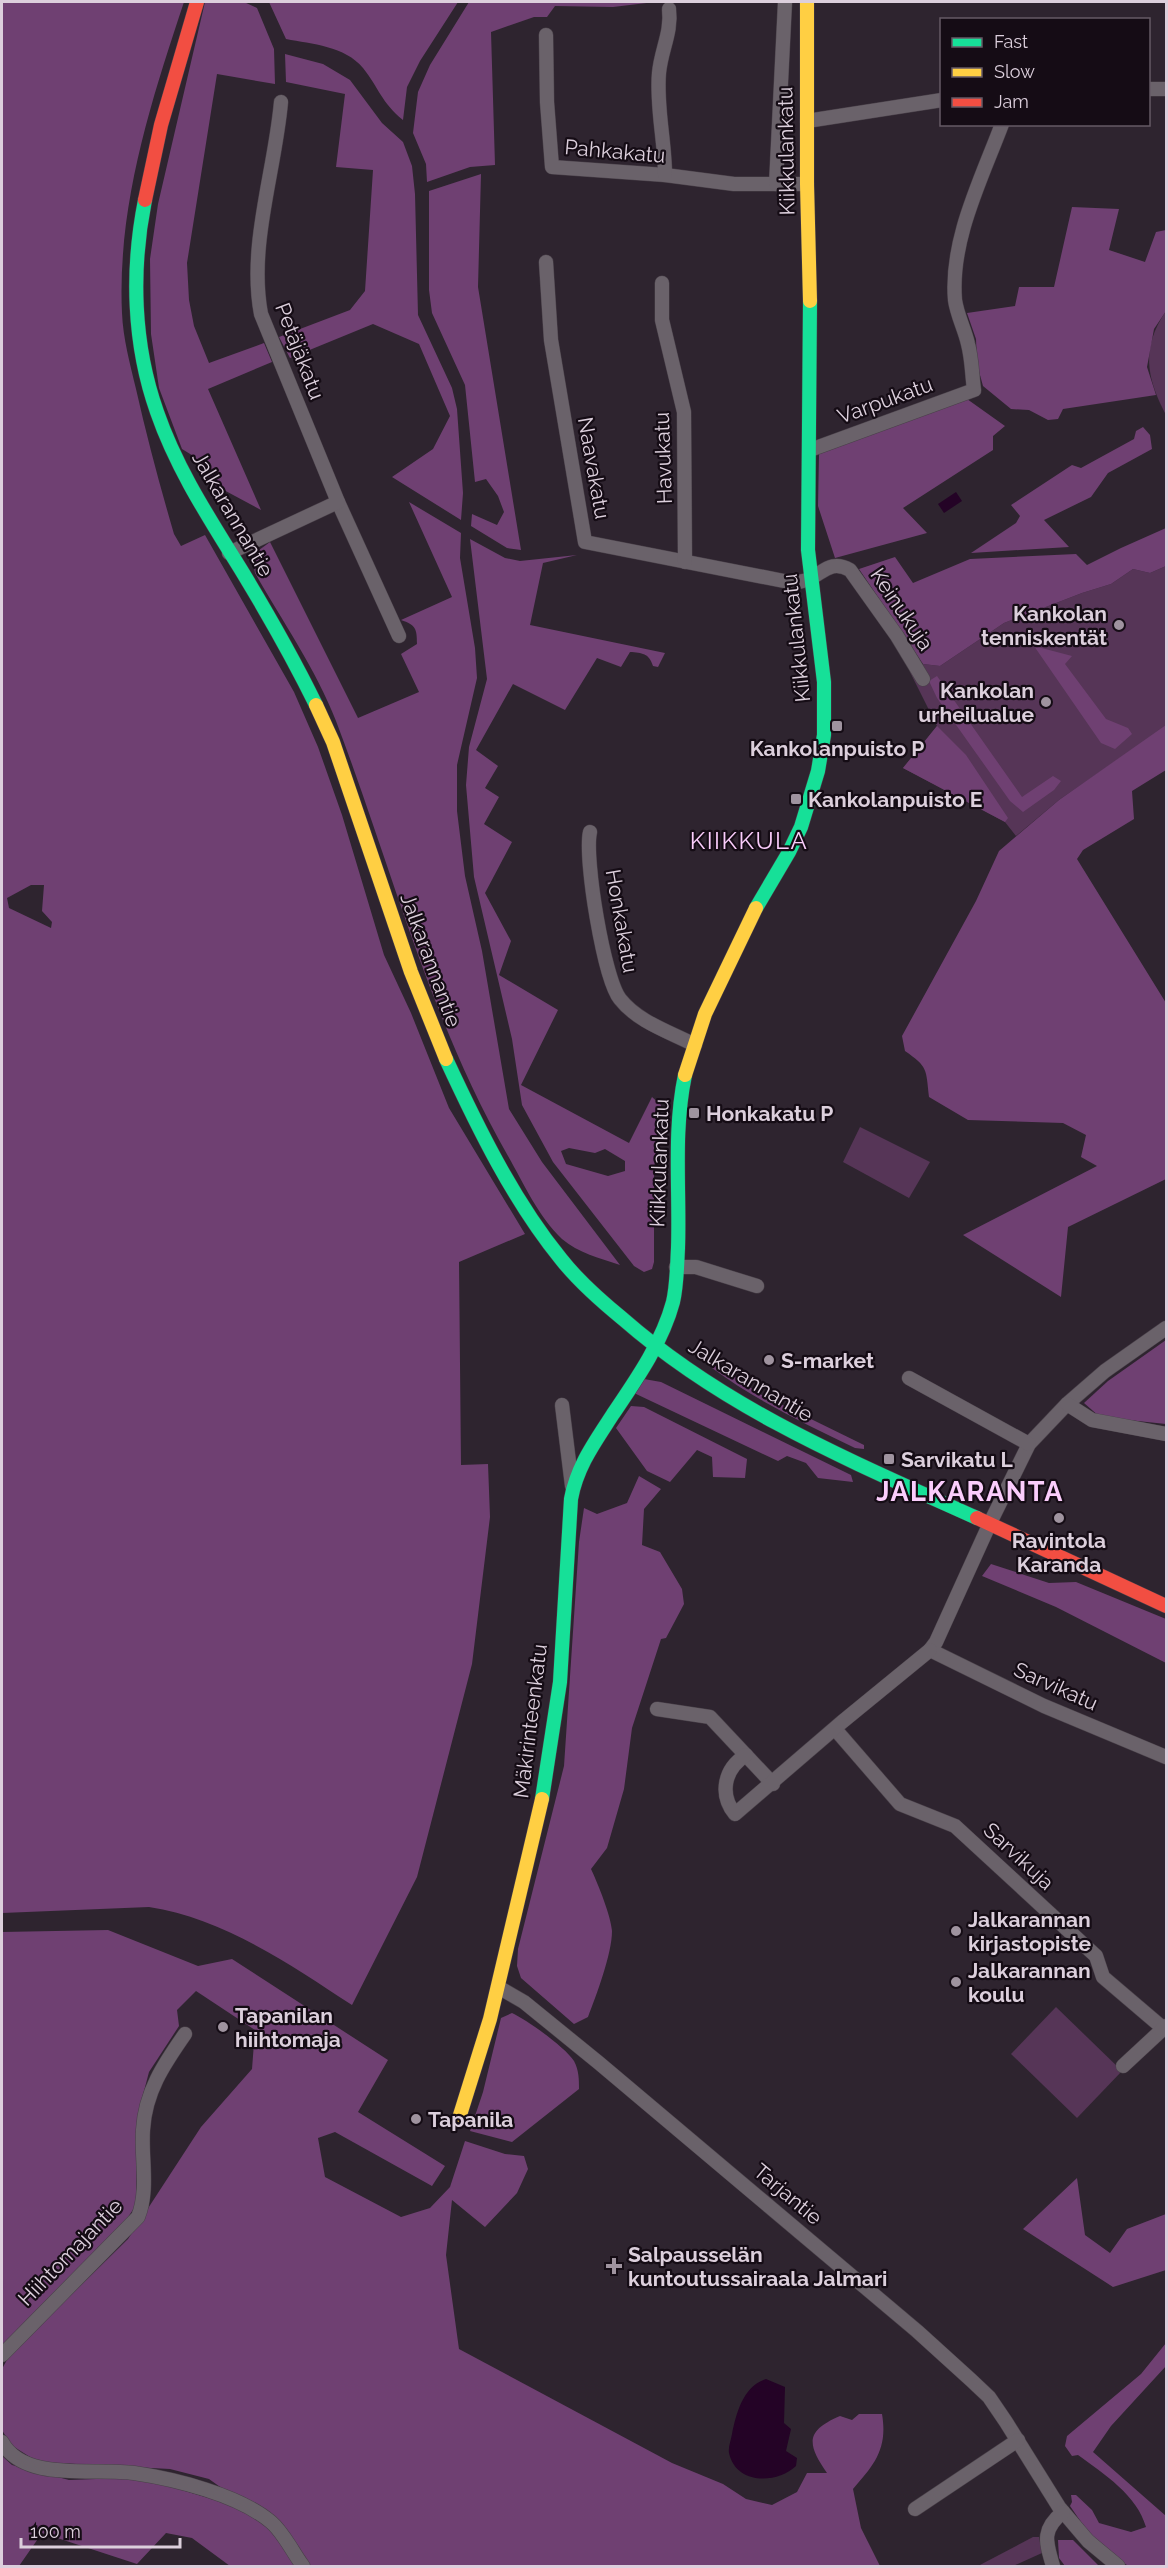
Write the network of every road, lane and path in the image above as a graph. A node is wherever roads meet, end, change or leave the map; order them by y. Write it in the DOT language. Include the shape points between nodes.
graph roads {
  1 [pos="197,2"];
  2 [pos="785,2"];
  3 [pos="807,2"];
  4 [pos="669,9"];
  5 [pos="546,35"];
  6 [pos="1150,89"];
  7 [pos="1167,89"];
  8 [pos="940,100"];
  9 [pos="281,102"];
  10 [pos="807,121"];
  11 [pos="1001,126"];
  12 [pos="665,175"];
  13 [pos="776,184"];
  14 [pos="807,184"];
  15 [pos="546,262"];
  16 [pos="662,283"];
  17 [pos="810,450"];
  18 [pos="338,502"];
  19 [pos="229,553"];
  20 [pos="685,562"];
  21 [pos="810,579"];
  22 [pos="794,583"];
  23 [pos="399,636"];
  24 [pos="923,679"];
  25 [pos="590,832"];
  26 [pos="695,1045"];
  27 [pos="676,1267"];
  28 [pos="757,1286"];
  29 [pos="1167,1328"];
  30 [pos="655,1345"];
  31 [pos="909,1378"];
  32 [pos="1067,1404"];
  33 [pos="562,1405"];
  34 [pos="1167,1434"];
  35 [pos="1029,1444"];
  36 [pos="573,1489"];
  37 [pos="990,1523"];
  38 [pos="1167,1606"];
  39 [pos="930,1650"];
  40 [pos="657,1709"];
  41 [pos="835,1729"];
  42 [pos="746,1755"];
  43 [pos="1167,1757"];
  44 [pos="773,1784"];
  45 [pos="498,1987"];
  46 [pos="1165,2027"];
  47 [pos="185,2034"];
  48 [pos="1124,2066"];
  49 [pos="460,2115"];
  50 [pos="2,2355"];
  51 [pos="1018,2440"];
  52 [pos="2,2442"];
  53 [pos="915,2509"];
  54 [pos="1063,2512"];
  55 [pos="303,2566"];
  56 [pos="1053,2566"];
  57 [pos="1118,2566"];
  1 -- 19 [label="street, Jalkarannantie" via="147,185 137,271 139,335 150,396 166,439"];
  2 -- 13 [label="street"];
  3 -- 10 [label="street, Kiikkulankatu"];
  4 -- 12 [label="street" via="671,25 659,72"];
  5 -- 12 [label="street, Pahkakatu" via="552,167"];
  6 -- 7 [label="street"];
  8 -- 10 [label="street"];
  9 -- 18 [label="street, Petäjäkatu" via="258,255 257,294 261,314"];
  10 -- 14 [label="street, Kiikkulankatu"];
  11 -- 17 [label="street, Varpukatu" via="968,216 955,276 955,302 969,345 974,390"];
  12 -- 13 [label="street, Pahkakatu" via="734,184"];
  13 -- 14 [label="street, Pahkakatu"];
  14 -- 17 [label="street, Kiikkulankatu"];
  15 -- 20 [label="street, Naavakatu" via="551,340 585,542"];
  16 -- 20 [label="street, Havukatu" via="662,320 684,412"];
  17 -- 21 [label="street, Kiikkulankatu"];
  18 -- 19 [label="street"];
  18 -- 23 [label="street, Petäjäkatu"];
  19 -- 30 [label="street, Jalkarannantie" via="263,607 324,721 437,1040 474,1120 513,1189 559,1257 584,1284"];
  20 -- 22 [label="street, Naavakatu"];
  21 -- 22 [label="street, Keinukuja"];
  21 -- 24 [label="street, Keinukuja" via="832,567 850,570"];
  21 -- 26 [label="street, Kiikkulankatu" via="825,682 820,759 797,837 721,980"];
  25 -- 26 [label="street, Honkakatu" via="592,879 608,974 615,992 636,1014"];
  26 -- 27 [label="street, Kiikkulankatu" via="683,1086"];
  27 -- 28 [label="street" via="696,1267"];
  27 -- 30 [label="street, Kiikkulankatu" via="672,1303"];
  29 -- 32 [label="street" via="1105,1371"];
  30 -- 36 [label="street, Mäkirinteenkatu" via="584,1459"];
  30 -- 37 [label="street, Jalkarannantie" via="702,1380 761,1415"];
  31 -- 35 [label="street"];
  32 -- 34 [label="street" via="1092,1420"];
  32 -- 35 [label="street"];
  33 -- 36 [label="street"];
  35 -- 37 [label="street"];
  36 -- 45 [label="street, Mäkirinteenkatu" via="553,1741"];
  37 -- 38 [label="street, Jalkarannantie"];
  37 -- 39 [label="street"];
  39 -- 41 [label="street"];
  39 -- 43 [label="street, Sarvikatu" via="1044,1706"];
  40 -- 42 [label="street" via="710,1717"];
  41 -- 44 [label="street"];
  41 -- 46 [label="street, Sarvikuja" via="900,1804 955,1826 1096,1956 1103,1977"];
  42 -- 44 [label="street"];
  42 -- 44 [label="street" via="728,1772 724,1791 735,1814"];
  45 -- 49 [label="street, Mäkirinteenkatu"];
  45 -- 51 [label="street, Tarjantie" via="524,2002 916,2331 989,2397"];
  46 -- 48 [label="street"];
  47 -- 50 [label="street, Hiihtomajantie" via="159,2072 147,2102 143,2199 138,2217"];
  51 -- 53 [label="street"];
  51 -- 54 [label="street, Tarjantie"];
  52 -- 55 [label="street" via="20,2460 52,2469 130,2472 222,2496 272,2523"];
  54 -- 56 [label="street" via="1047,2532"];
  54 -- 57 [label="street, Tarjantie" via="1088,2541"];
}
